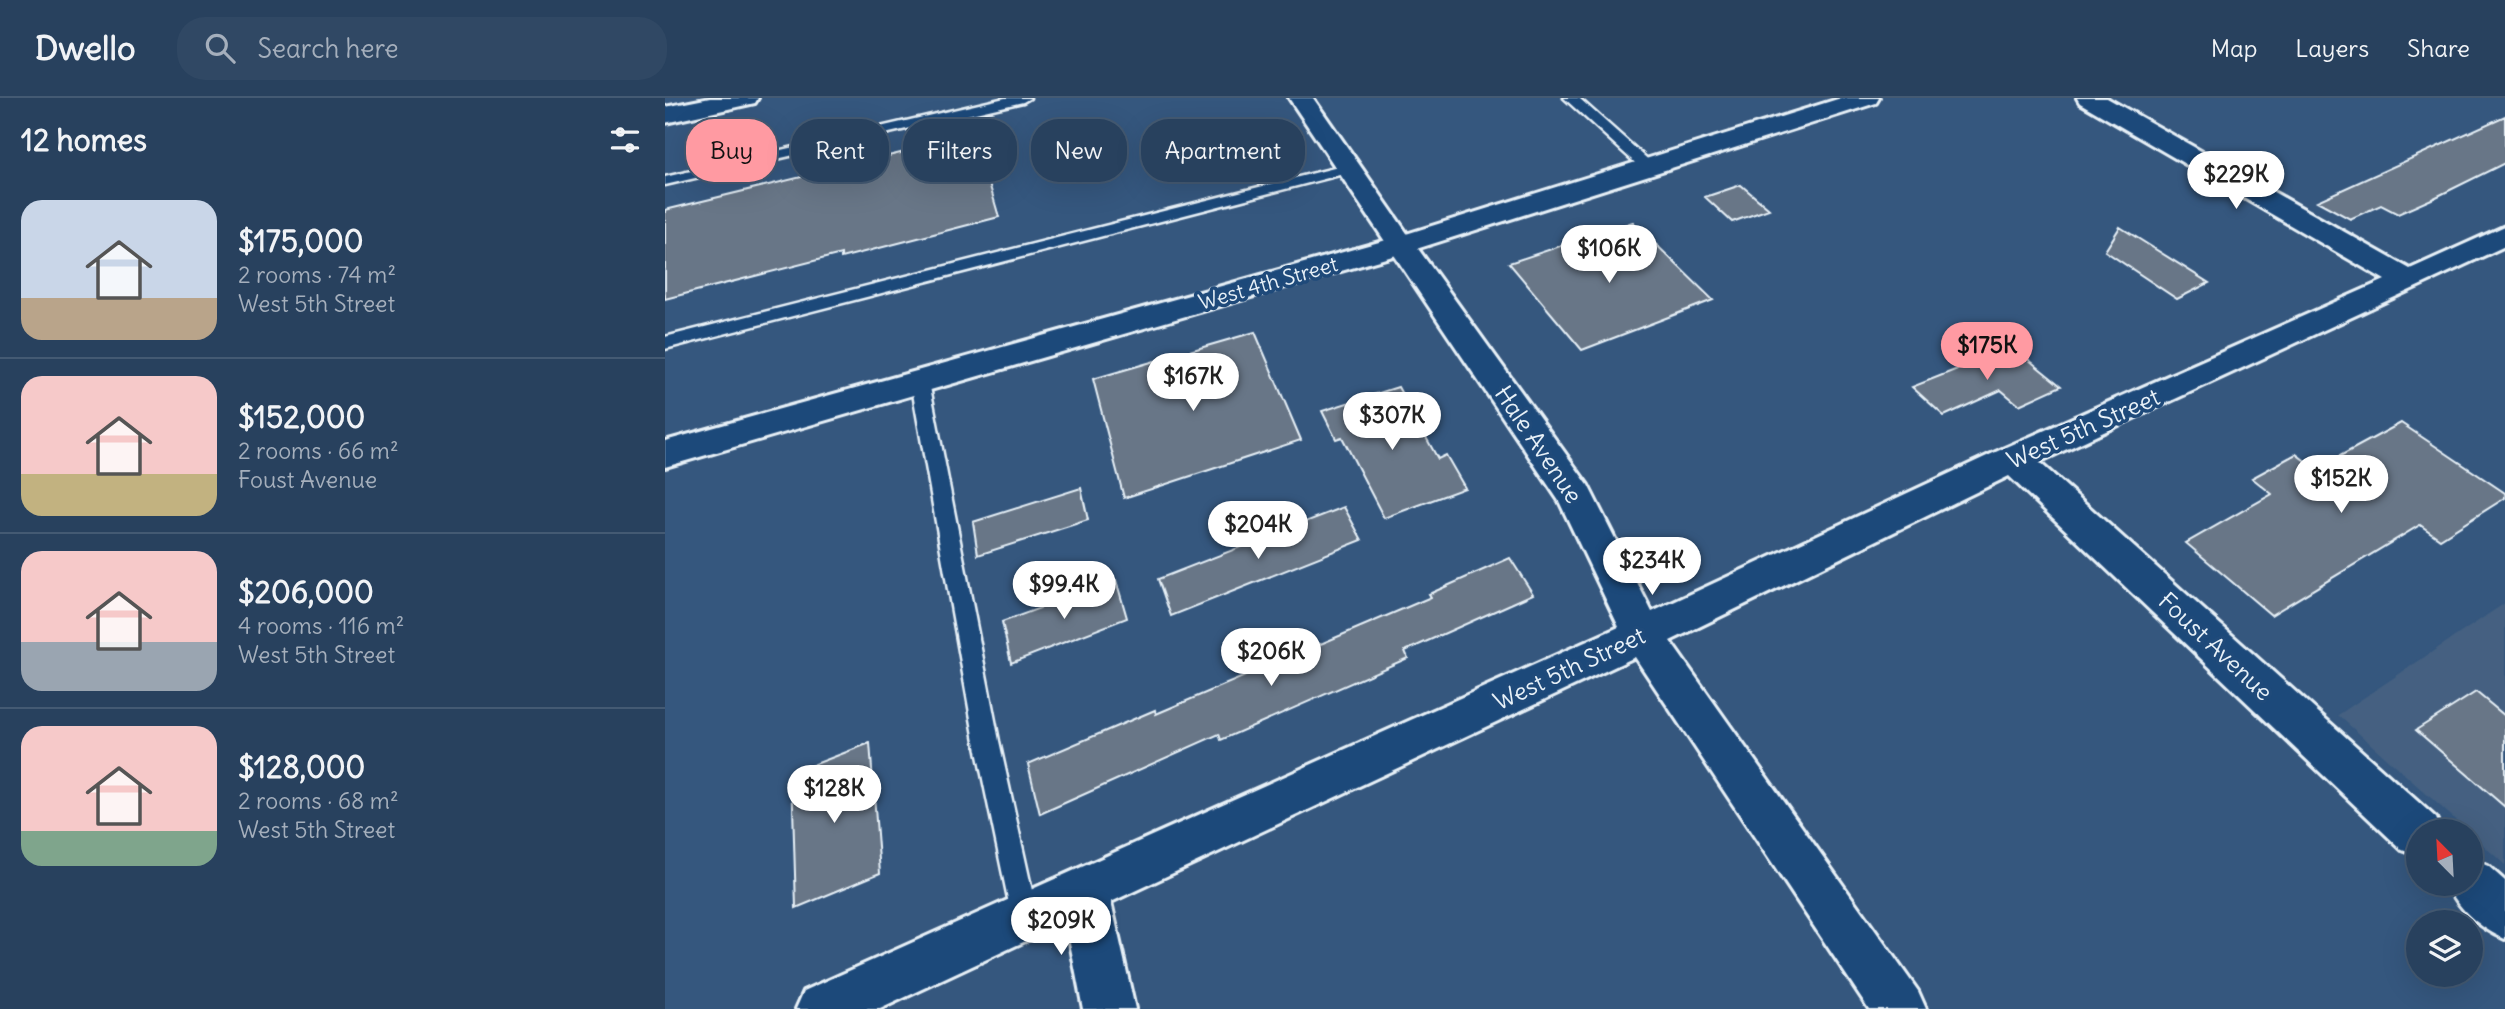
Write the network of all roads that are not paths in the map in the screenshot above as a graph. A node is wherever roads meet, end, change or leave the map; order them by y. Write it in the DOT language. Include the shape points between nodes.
graph roads {
  1 [pos="746,98"];
  2 [pos="1023,98"];
  3 [pos="1301,98"];
  4 [pos="1571,98"];
  5 [pos="1867,98"];
  6 [pos="2089,98"];
  7 [pos="665,115"];
  8 [pos="1648,167"];
  9 [pos="1350,168"];
  10 [pos="665,181"];
  11 [pos="2505,235"];
  12 [pos="1400,245"];
  13 [pos="2409,281"];
  14 [pos="665,343"];
  15 [pos="920,382"];
  16 [pos="665,454"];
  17 [pos="2013,459"];
  18 [pos="1643,635"];
  19 [pos="2406,822"];
  20 [pos="1084,891"];
  21 [pos="2483,894"];
  22 [pos="2505,914"];
  23 [pos="1025,918"];
  24 [pos="822,1009"];
  25 [pos="1109,1009"];
  26 [pos="1900,1009"];
  1 -- 7 [label="street"];
  2 -- 10 [label="lane"];
  3 -- 9 [label="street, Hale Avenue"];
  4 -- 8 [label="lane"];
  5 -- 8 [label="street, West 4th Street"];
  6 -- 13 [label="street"];
  8 -- 12 [label="street, West 4th Street"];
  9 -- 12 [label="street, Hale Avenue"];
  9 -- 14 [label="lane"];
  11 -- 13 [label="street, West 5th Street"];
  12 -- 15 [label="street, West 4th Street"];
  12 -- 18 [label="street, Hale Avenue" via="1575,495"];
  13 -- 17 [label="street, West 5th Street"];
  15 -- 16 [label="street, West 4th Street"];
  15 -- 23 [label="lane"];
  17 -- 18 [label="street, West 5th Street"];
  17 -- 19 [label="street, Foust Avenue"];
  18 -- 20 [label="street, West 5th Street"];
  18 -- 26 [label="street, Hale Avenue"];
  20 -- 23 [label="street, West 5th Street"];
  20 -- 25 [label="street"];
  21 -- 22 [label="street"];
  23 -- 24 [label="street, West 5th Street"];
}
